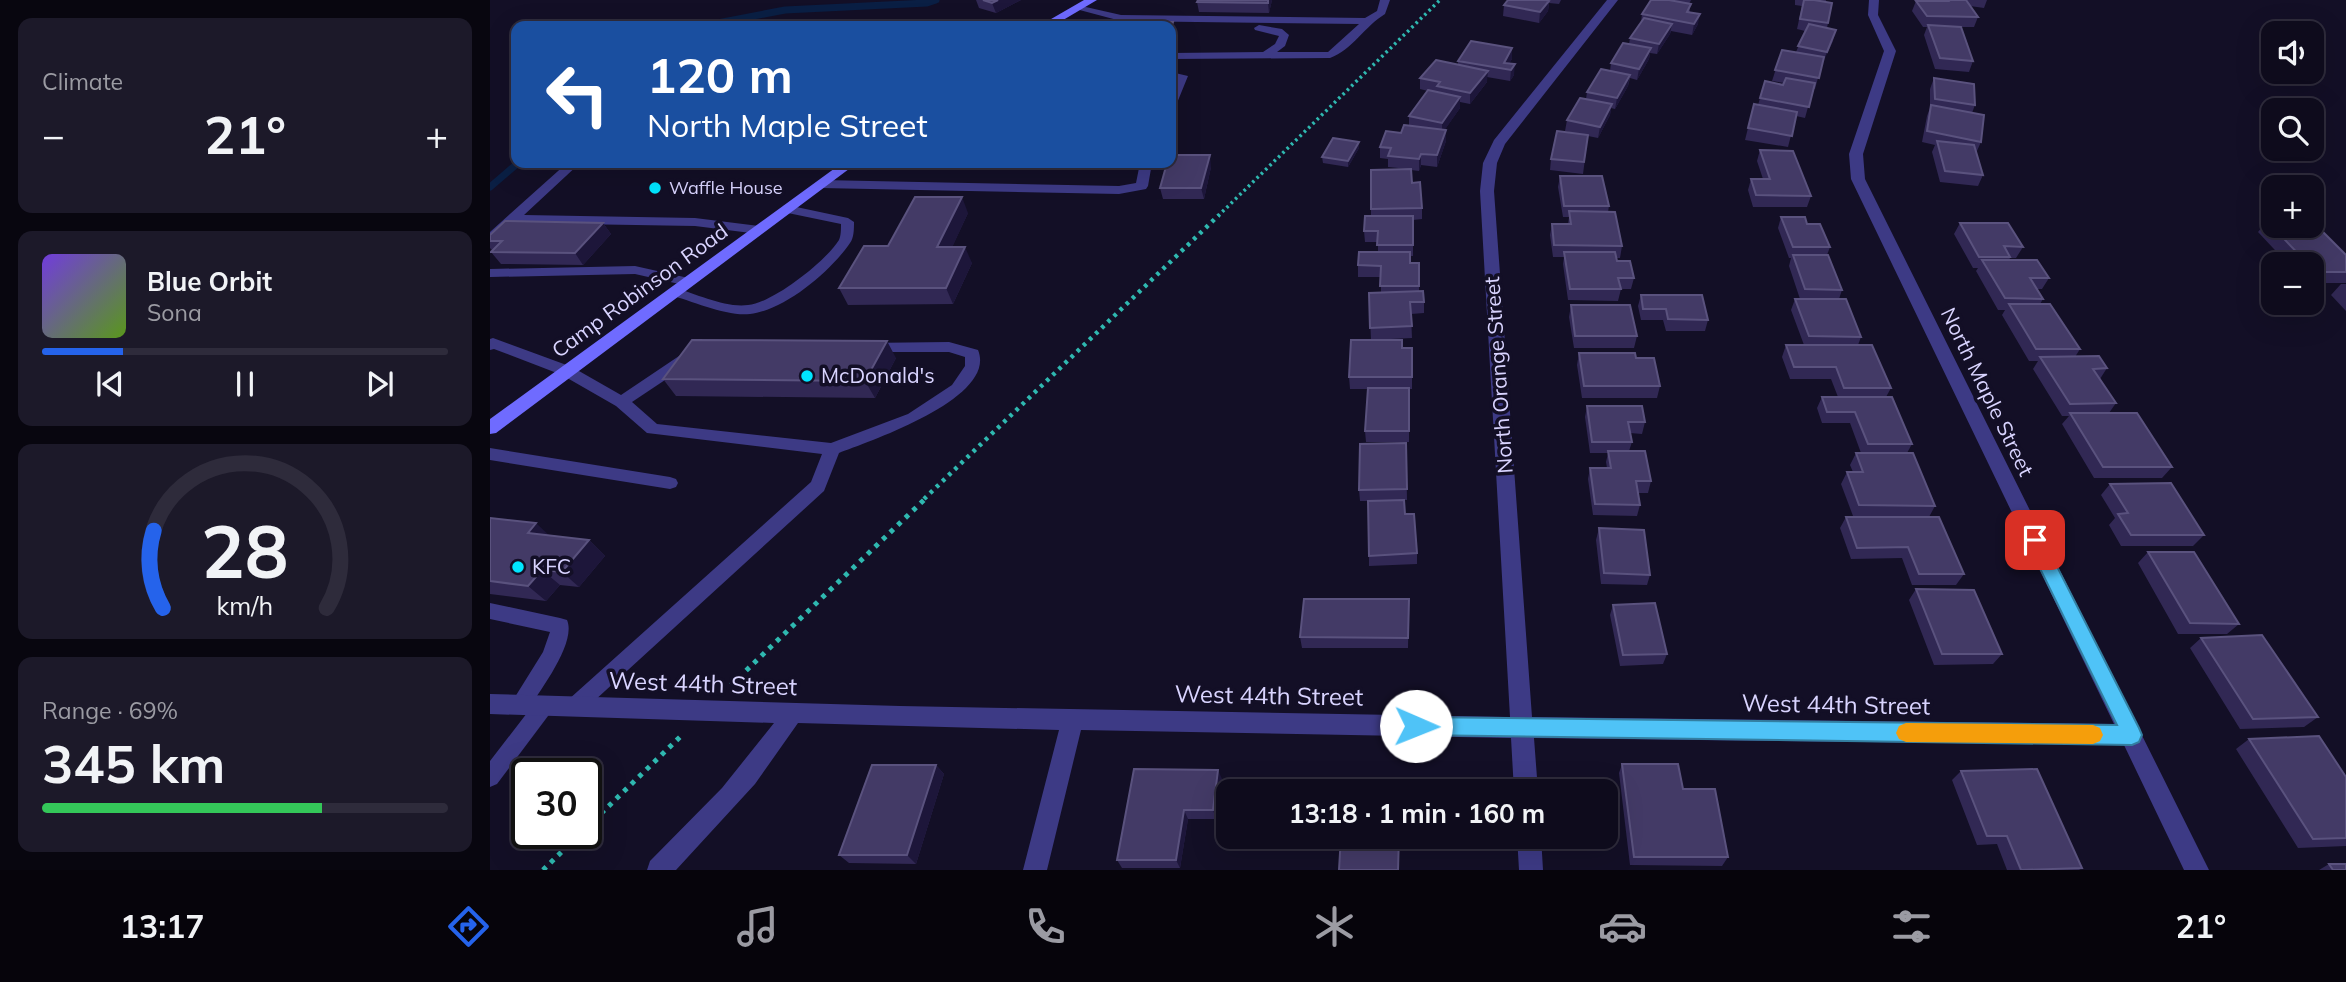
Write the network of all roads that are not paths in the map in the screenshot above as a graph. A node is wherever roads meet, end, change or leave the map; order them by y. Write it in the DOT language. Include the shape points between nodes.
graph roads {
  1 [pos="1092,0"];
  2 [pos="1385,0"];
  3 [pos="1613,0"];
  4 [pos="1874,0"];
  5 [pos="1077,8"];
  6 [pos="1055,21"];
  7 [pos="1367,21"];
  8 [pos="1176,27"];
  9 [pos="1176,56"];
  10 [pos="1265,56"];
  11 [pos="1176,75"];
  12 [pos="1176,92"];
  13 [pos="568,168"];
  14 [pos="843,168"];
  15 [pos="1145,168"];
  16 [pos="821,184"];
  17 [pos="787,209"];
  18 [pos="511,219"];
  19 [pos="759,230"];
  20 [pos="490,239"];
  21 [pos="490,273"];
  22 [pos="681,287"];
  23 [pos="491,344"];
  24 [pos="852,347"];
  25 [pos="706,351"];
  26 [pos="567,370"];
  27 [pos="621,402"];
  28 [pos="490,428"];
  29 [pos="832,449"];
  30 [pos="490,454"];
  31 [pos="670,483"];
  32 [pos="490,611"];
  33 [pos="490,704"];
  34 [pos="520,705"];
  35 [pos="544,706"];
  36 [pos="575,706"];
  37 [pos="792,714"];
  38 [pos="1073,719"];
  39 [pos="1522,728"];
  40 [pos="2132,735"];
  41 [pos="490,777"];
  42 [pos="1525,779"];
  43 [pos="1530,849"];
  44 [pos="659,870"];
  45 [pos="1035,870"];
  46 [pos="1531,870"];
  47 [pos="2197,870"];
  1 -- 5 [label="main road"];
  2 -- 7 [label="lane" via="1382,12"];
  3 -- 39 [label="street, North Orange Street" via="1499,143 1490,163 1487,191"];
  4 -- 40 [label="street, North Maple Street" via="1873,15 1889,51 1856,154 1858,180"];
  5 -- 6 [label="main road"];
  5 -- 7 [label="lane" via="1121,18"];
  7 -- 10 [label="lane" via="1330,55"];
  8 -- 10 [label="lane" via="1260,27 1281,32 1280,46"];
  9 -- 10 [label="lane"];
  11 -- 12 [label="lane" via="1183,76"];
  13 -- 18 [label="lane"];
  14 -- 16 [label="main road, Camp Robinson Road"];
  15 -- 16 [label="lane" via="1142,186 1119,190"];
  16 -- 17 [label="main road, Camp Robinson Road"];
  17 -- 19 [label="main road, Camp Robinson Road"];
  17 -- 22 [label="lane" via="848,222 846,240 778,300 748,311"];
  18 -- 19 [label="lane" via="695,222"];
  18 -- 20 [label="lane"];
  19 -- 22 [label="main road, Camp Robinson Road"];
  21 -- 22 [label="lane" via="635,270"];
  22 -- 26 [label="main road, Camp Robinson Road"];
  23 -- 26 [label="lane"];
  24 -- 29 [label="lane" via="949,347 973,354 972,367 957,389 913,418"];
  25 -- 27 [label="lane" via="694,353"];
  26 -- 27 [label="lane"];
  26 -- 28 [label="main road, Camp Robinson Road"];
  27 -- 29 [label="lane" via="653,429"];
  29 -- 36 [label="lane" via="818,486"];
  30 -- 31 [label="lane"];
  32 -- 34 [label="lane" via="560,626 550,658"];
  33 -- 34 [label="street, West 44th Street"];
  34 -- 35 [label="street, West 44th Street"];
  35 -- 36 [label="street, West 44th Street"];
  35 -- 41 [label="lane"];
  36 -- 37 [label="street, West 44th Street"];
  37 -- 38 [label="street, West 44th Street"];
  37 -- 44 [label="street" via="738,788"];
  38 -- 39 [label="street, West 44th Street"];
  38 -- 45 [label="street"];
  39 -- 40 [label="street, West 44th Street"];
  39 -- 42 [label="street, North Orange Street"];
  40 -- 47 [label="street, North Maple Street"];
  43 -- 46 [label="street"];
}
